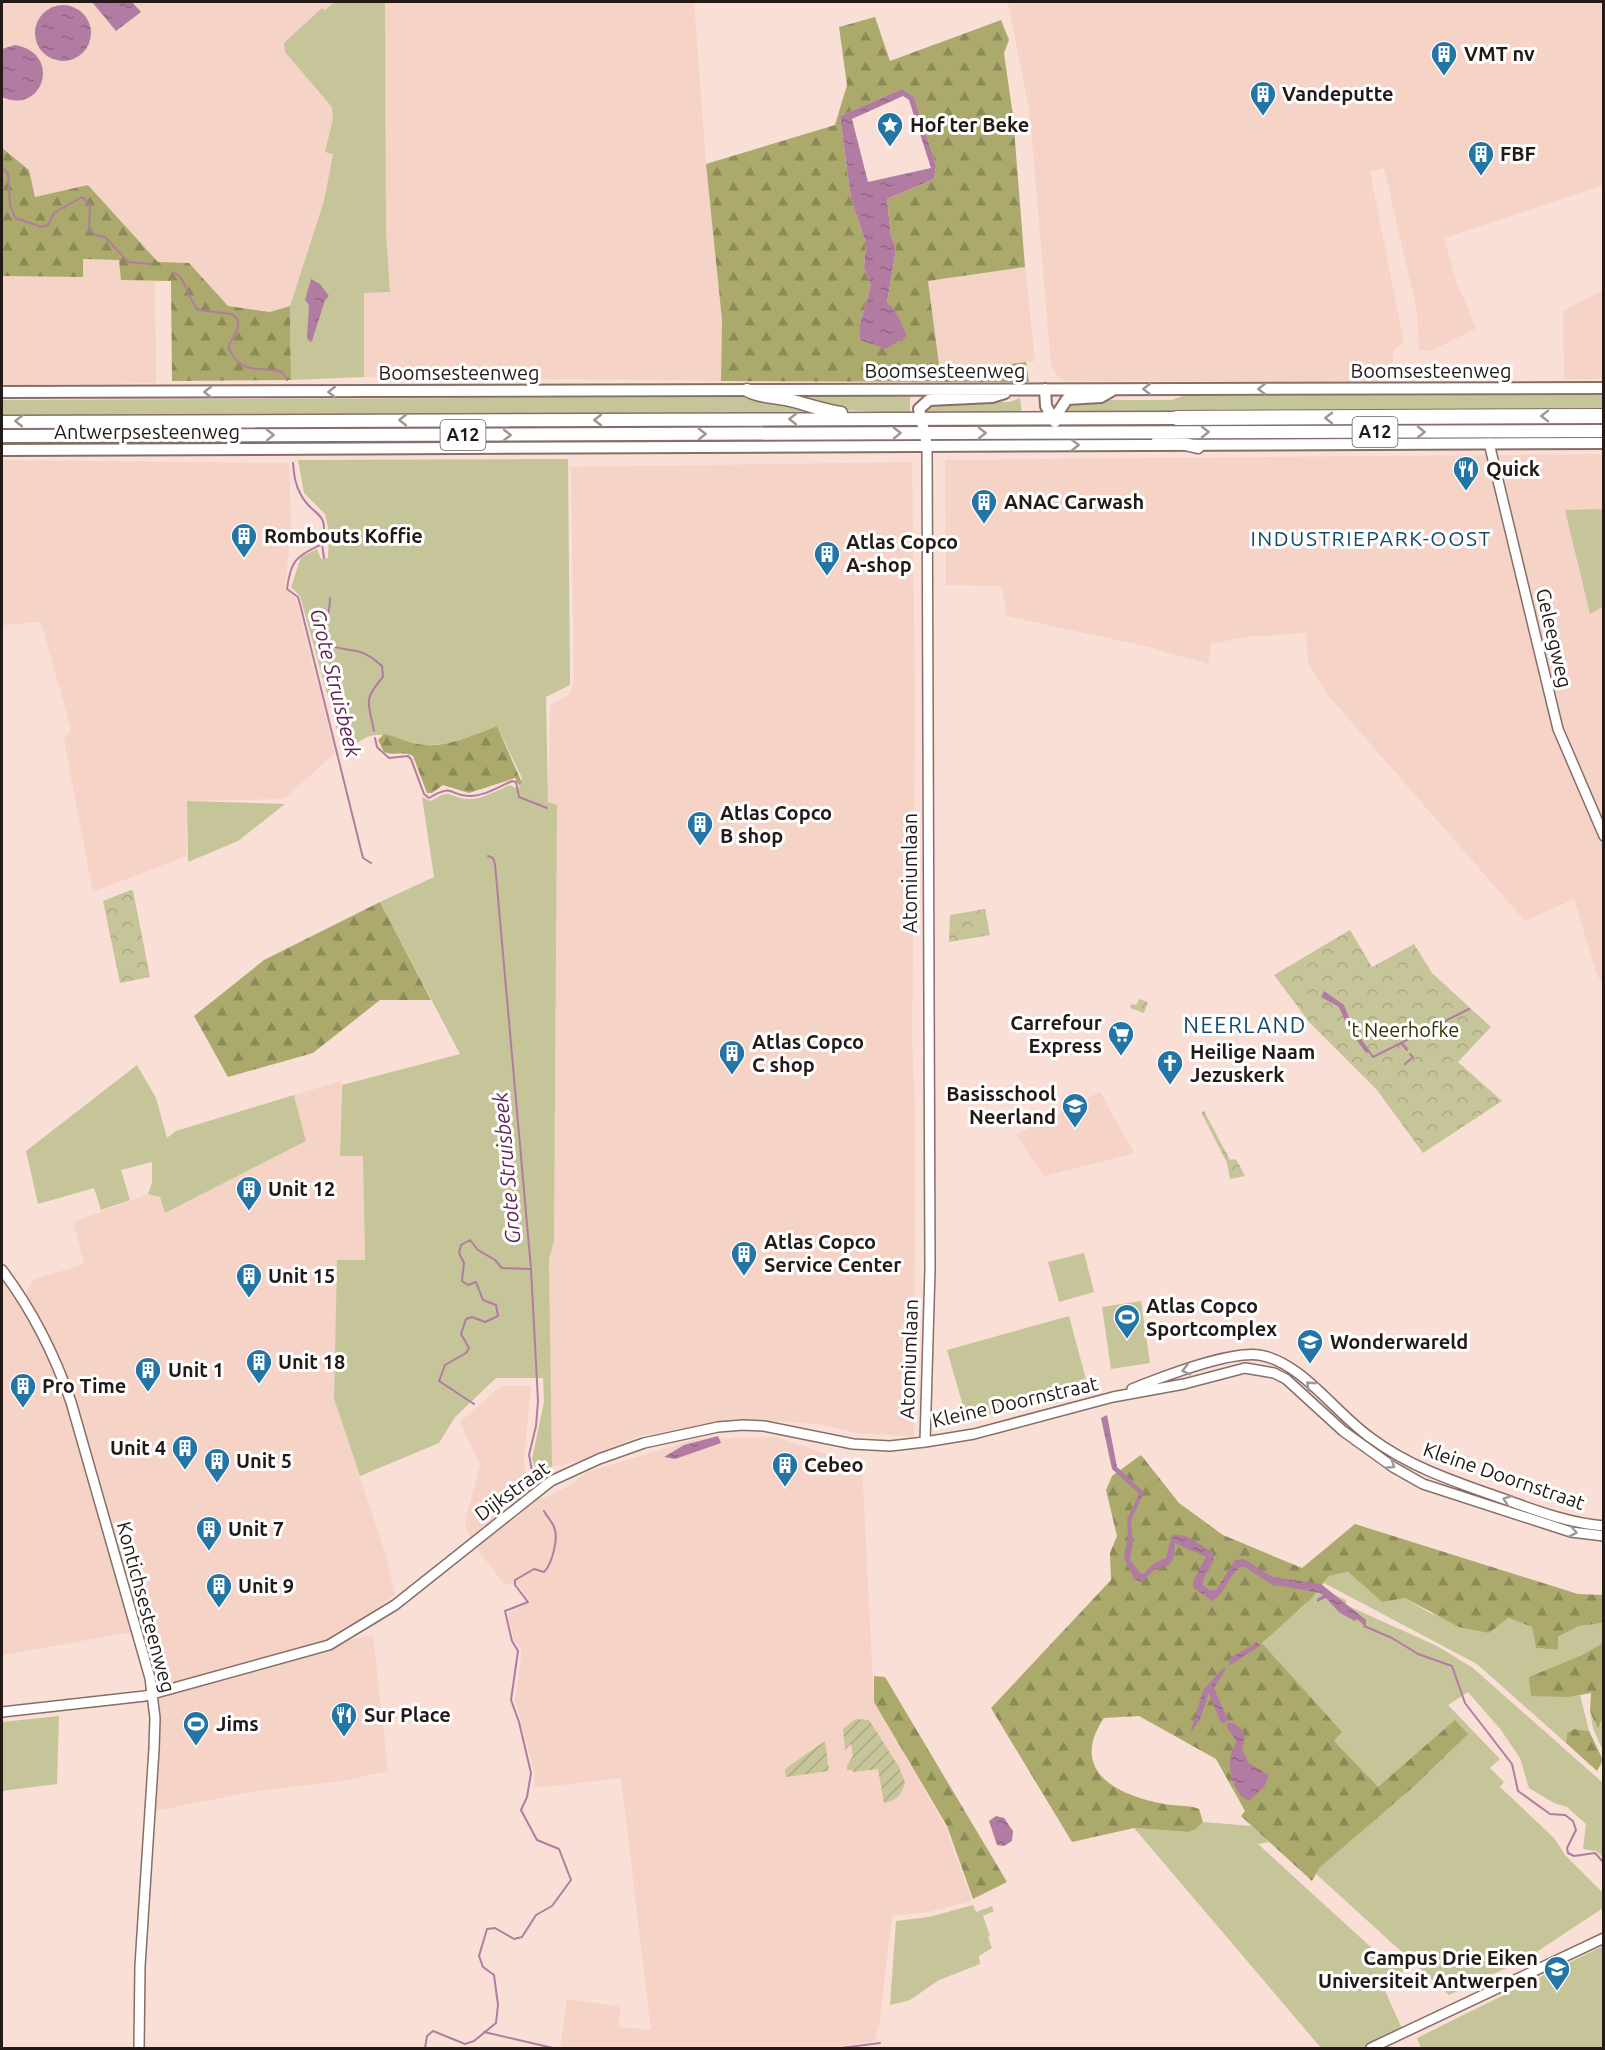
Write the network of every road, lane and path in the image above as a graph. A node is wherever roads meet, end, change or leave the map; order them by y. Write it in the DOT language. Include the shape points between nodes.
graph roads {
  1 [pos="1604,388"];
  2 [pos="1017,389"];
  3 [pos="1045,389"];
  4 [pos="1115,389"];
  5 [pos="747,390"];
  6 [pos="2,392"];
  7 [pos="288,392"];
  8 [pos="1604,416"];
  9 [pos="1177,418"];
  10 [pos="852,419"];
  11 [pos="920,419"];
  12 [pos="1054,419"];
  13 [pos="2,422"];
  14 [pos="1604,431"];
  15 [pos="924,433"];
  16 [pos="1063,433"];
  17 [pos="1146,433"];
  18 [pos="2,436"];
  19 [pos="1488,443"];
  20 [pos="1604,443"];
  21 [pos="927,446"];
  22 [pos="1198,447"];
  23 [pos="2,450"];
  24 [pos="1604,836"];
  25 [pos="2,1270"];
  26 [pos="1113,1397"];
  27 [pos="925,1442"];
  28 [pos="1604,1526"];
  29 [pos="1604,1536"];
  30 [pos="153,1694"];
  31 [pos="2,1712"];
  32 [pos="1604,1938"];
  33 [pos="139,2049"];
  34 [pos="1371,2049"];
  1 -- 4 [label="main road, Boomsesteenweg, one-way"];
  2 -- 3 [label="main road, Boomsesteenweg"];
  2 -- 5 [label="main road, Boomsesteenweg"];
  2 -- 11 [label="main road" via="992,397 935,397 921,406"];
  3 -- 4 [label="main road, Boomsesteenweg"];
  3 -- 12 [label="main road" via="1046,406"];
  4 -- 12 [label="main road" via="1101,397 1067,399"];
  5 -- 7 [label="main road, Boomsesteenweg, one-way"];
  5 -- 10 [label="highway"];
  7 -- 6 [label="main road, Antwerpsesteenweg, one-way"];
  8 -- 9 [label="highway, A12, one-way"];
  9 -- 12 [label="highway, A12"];
  10 -- 11 [label="highway, A12"];
  10 -- 13 [label="highway, A12, one-way"];
  11 -- 12 [label="highway, A12"];
  11 -- 15 [label="main road, Atomiumlaan"];
  12 -- 16 [label="main road"];
  17 -- 14 [label="highway, A12, one-way"];
  15 -- 16 [label="highway, A12, one-way"];
  18 -- 15 [label="highway, A12, one-way"];
  15 -- 21 [label="main road, Atomiumlaan"];
  16 -- 17 [label="highway, A12"];
  17 -- 22 [label="highway"];
  19 -- 20 [label="main road"];
  19 -- 22 [label="main road"];
  19 -- 24 [label="street, Geleegweg" via="1558,729"];
  21 -- 22 [label="main road, one-way"];
  21 -- 23 [label="main road, Antwerpsesteenweg"];
  21 -- 27 [label="street, Atomiumlaan" via="930,1269"];
  25 -- 30 [label="street, Kontichsesteenweg" via="38,1322 63,1381"];
  26 -- 27 [label="street, Kleine Doornstraat" via="974,1434"];
  28 -- 26 [label="street, Kleine Doornstraat, one-way" via="1531,1509 1421,1469 1353,1425 1290,1366 1259,1355 1243,1355 1173,1373"];
  26 -- 29 [label="street, Kleine Doornstraat, one-way" via="1245,1368 1274,1374 1286,1379 1343,1431 1424,1484 1571,1532"];
  27 -- 30 [label="street, Dijkstraat" via="890,1446 853,1444 743,1425 718,1427 630,1448 551,1481 395,1605 329,1645"];
  30 -- 31 [label="street, Dijkstraat"];
  30 -- 33 [label="street, Kontichsesteenweg" via="154,1749 140,1966"];
  32 -- 34 [label="street"];
}
